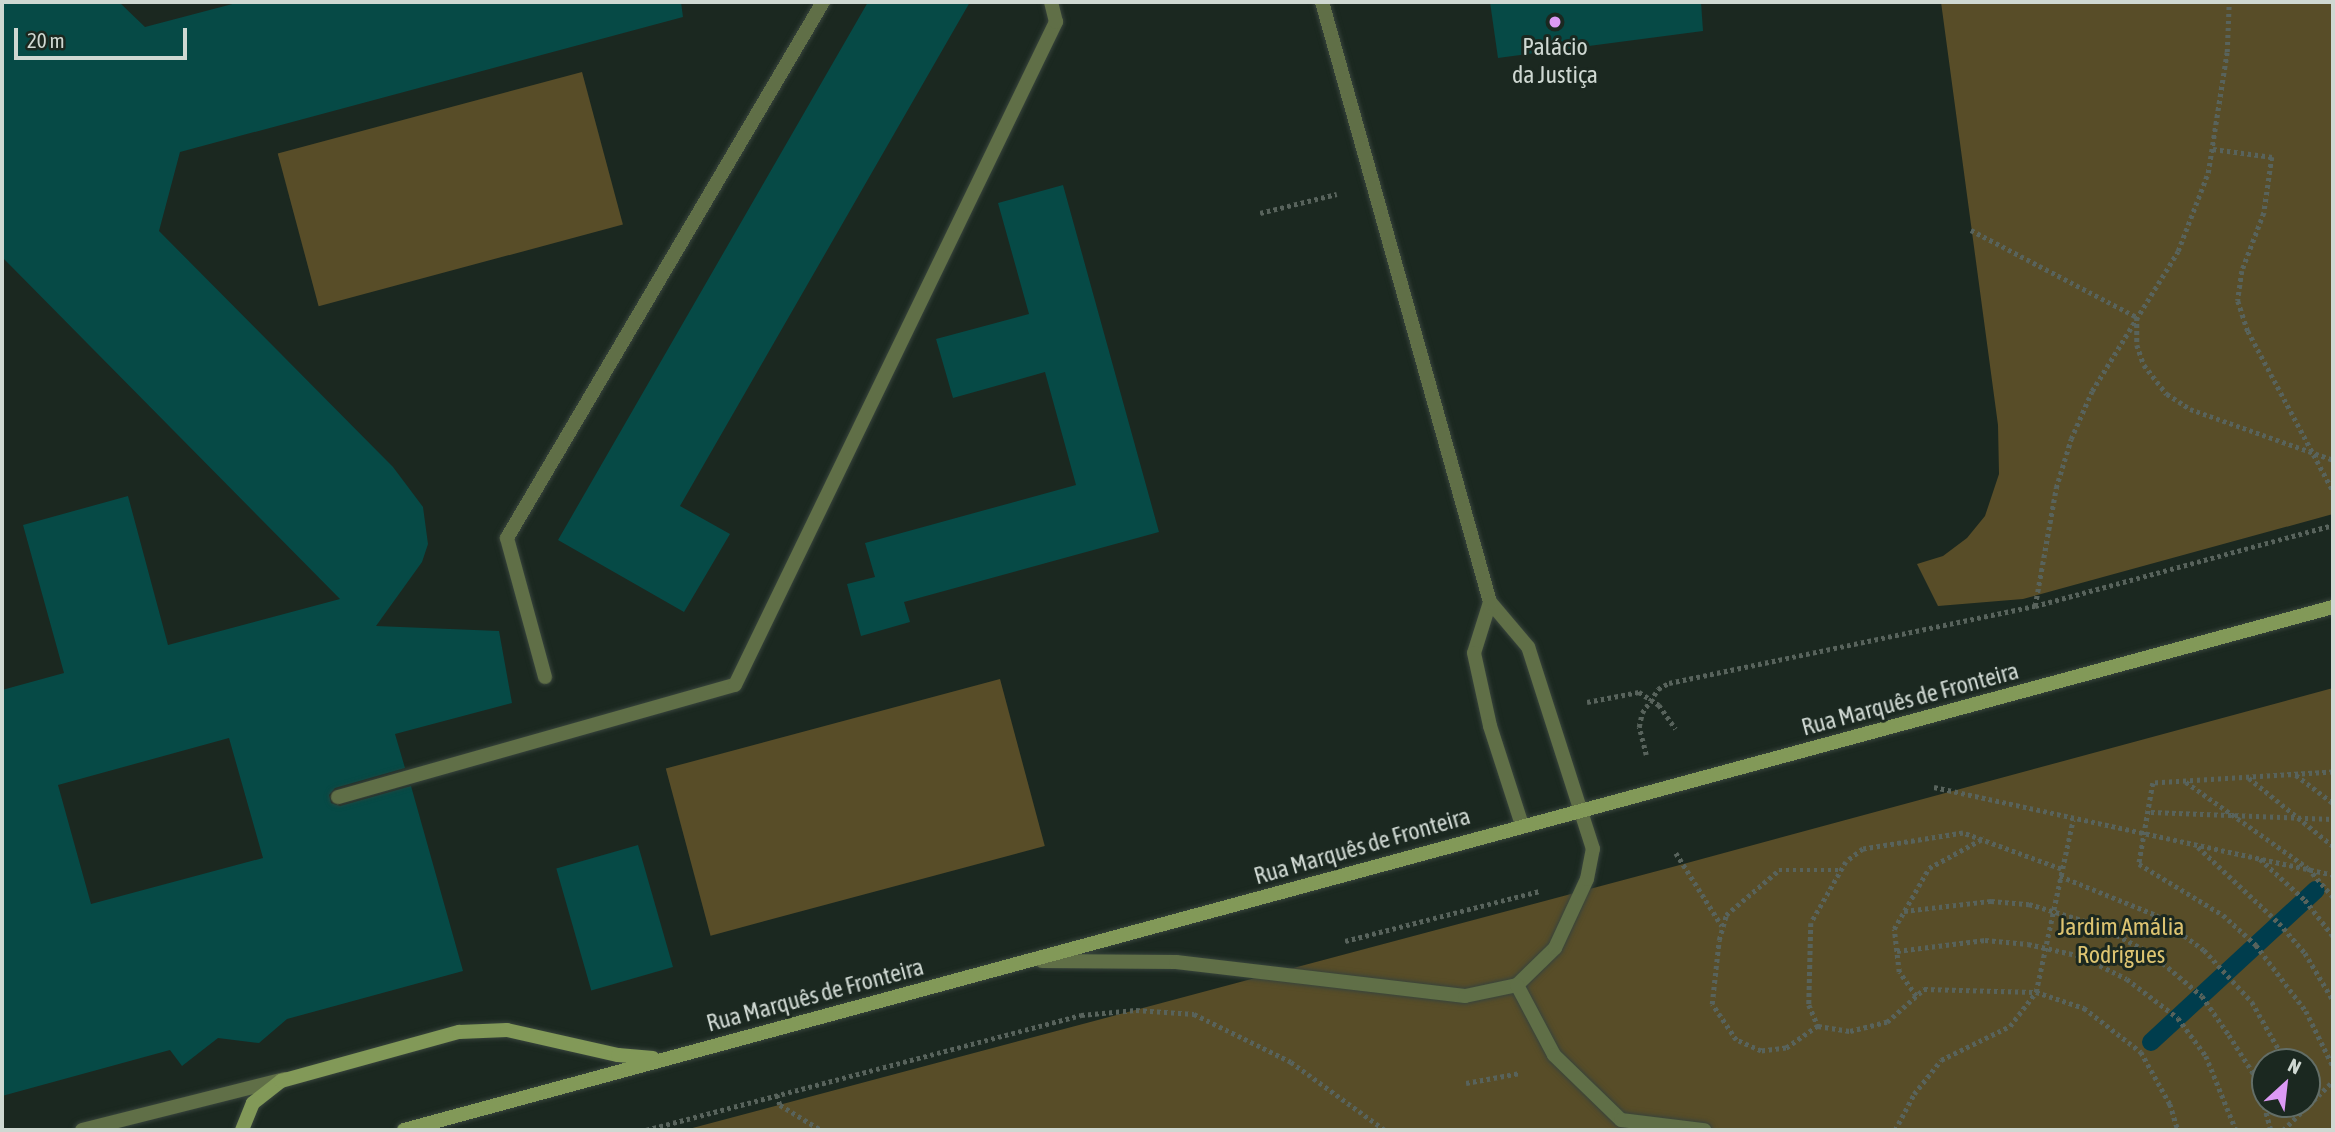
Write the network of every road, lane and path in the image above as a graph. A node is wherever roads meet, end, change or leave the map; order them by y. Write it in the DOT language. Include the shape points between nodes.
graph roads {
  1 [pos="824,2"];
  2 [pos="1051,2"];
  3 [pos="1321,2"];
  4 [pos="2229,2"];
  5 [pos="2213,149"];
  6 [pos="1373,185"];
  7 [pos="1260,213"];
  8 [pos="1971,230"];
  9 [pos="2137,317"];
  10 [pos="2333,460"];
  11 [pos="2333,491"];
  12 [pos="2333,525"];
  13 [pos="1490,602"];
  14 [pos="2333,607"];
  15 [pos="545,677"];
  16 [pos="1581,703"];
  17 [pos="1676,729"];
  18 [pos="2333,772"];
  19 [pos="2296,775"];
  20 [pos="2248,777"];
  21 [pos="2186,781"];
  22 [pos="1934,787"];
  23 [pos="338,797"];
  24 [pos="2333,803"];
  25 [pos="1580,811"];
  26 [pos="2151,812"];
  27 [pos="2233,815"];
  28 [pos="2304,817"];
  29 [pos="2333,818"];
  30 [pos="2073,820"];
  31 [pos="1522,825"];
  32 [pos="2147,836"];
  33 [pos="1985,838"];
  34 [pos="2197,846"];
  35 [pos="2333,846"];
  36 [pos="1676,853"];
  37 [pos="2259,858"];
  38 [pos="2308,868"];
  39 [pos="2062,869"];
  40 [pos="1841,870"];
  41 [pos="2333,875"];
  42 [pos="2060,876"];
  43 [pos="1547,890"];
  44 [pos="2333,897"];
  45 [pos="2054,909"];
  46 [pos="1904,911"];
  47 [pos="1723,926"];
  48 [pos="2333,936"];
  49 [pos="1339,943"];
  50 [pos="2045,948"];
  51 [pos="1897,951"];
  52 [pos="1003,968"];
  53 [pos="1517,985"];
  54 [pos="2036,992"];
  55 [pos="1916,996"];
  56 [pos="2333,1000"];
  57 [pos="1818,1026"];
  58 [pos="2278,1048"];
  59 [pos="683,1054"];
  60 [pos="2333,1066"];
  61 [pos="300,1075"];
  62 [pos="1513,1077"];
  63 [pos="1466,1083"];
  64 [pos="777,1095"];
  65 [pos="82,1130"];
  66 [pos="242,1130"];
  67 [pos="404,1130"];
  68 [pos="646,1130"];
  69 [pos="821,1130"];
  70 [pos="1385,1130"];
  71 [pos="1704,1130"];
  72 [pos="1895,1130"];
  73 [pos="2178,1130"];
  74 [pos="2236,1130"];
  75 [pos="2271,1130"];
  1 -- 15 [label="lane" via="507,538"];
  2 -- 23 [label="lane" via="1056,22 736,685"];
  3 -- 6 [label="lane"];
  4 -- 5 [label="path"];
  5 -- 9 [label="path" via="2178,251"];
  5 -- 11 [label="path, bridge" via="2272,157 2264,213 2242,271 2238,301 2248,331"];
  6 -- 7 [label="path"];
  6 -- 13 [label="lane"];
  8 -- 9 [label="path"];
  9 -- 10 [label="path" via="2137,345 2144,365 2167,394 2190,409"];
  9 -- 12 [label="path" via="2092,391 2071,439 2056,488 2035,606"];
  13 -- 25 [label="lane" via="1528,647"];
  13 -- 31 [label="lane" via="1474,653 1490,726"];
  14 -- 25 [label="main road, Rua Marquês de Fronteira"];
  16 -- 17 [label="path" via="1639,692 1659,705"];
  18 -- 19 [label="path"];
  19 -- 20 [label="path"];
  19 -- 24 [label="path"];
  20 -- 21 [label="path"];
  20 -- 28 [label="path"];
  21 -- 26 [label="path" via="2153,783"];
  21 -- 27 [label="path"];
  22 -- 30 [label="path"];
  25 -- 31 [label="main road, Rua Marquês de Fronteira"];
  25 -- 53 [label="lane" via="1592,849 1587,879 1555,948"];
  26 -- 27 [label="path"];
  26 -- 32 [label="path"];
  27 -- 28 [label="path"];
  27 -- 38 [label="path"];
  28 -- 29 [label="path"];
  28 -- 35 [label="path"];
  30 -- 32 [label="path"];
  30 -- 39 [label="path"];
  31 -- 52 [label="main road, Rua Marquês de Fronteira"];
  32 -- 34 [label="path"];
  32 -- 60 [label="path" via="2139,864 2223,915 2256,945 2306,1011"];
  33 -- 39 [label="path"];
  33 -- 40 [label="path" via="1963,833 1863,849"];
  33 -- 46 [label="path" via="1929,868"];
  34 -- 37 [label="path"];
  34 -- 56 [label="path" via="2279,923"];
  36 -- 47 [label="path"];
  37 -- 38 [label="path"];
  37 -- 48 [label="path" via="2305,900"];
  38 -- 41 [label="path"];
  38 -- 44 [label="path"];
  39 -- 42 [label="path"];
  40 -- 47 [label="path" via="1779,870 1726,915"];
  40 -- 57 [label="path" via="1811,923 1809,1005"];
  42 -- 45 [label="path"];
  42 -- 58 [label="path" via="2156,915 2204,950 2252,1002"];
  43 -- 49 [label="path"];
  45 -- 46 [label="path" via="1991,901"];
  45 -- 50 [label="path"];
  45 -- 75 [label="path" via="2098,925 2152,954 2202,996 2257,1079"];
  46 -- 51 [label="path" via="1894,929"];
  47 -- 57 [label="path" via="1712,1004 1736,1040 1761,1051 1786,1048"];
  50 -- 51 [label="path" via="1985,940"];
  50 -- 54 [label="path"];
  50 -- 74 [label="path" via="2081,956 2127,979 2178,1018 2206,1056"];
  51 -- 55 [label="path" via="1899,972"];
  52 -- 53 [label="lane" via="1064,959 1175,962 1465,996"];
  52 -- 59 [label="main road, Rua Marquês de Fronteira"];
  53 -- 71 [label="lane" via="1554,1055 1621,1120"];
  54 -- 55 [label="path" via="1924,989"];
  54 -- 72 [label="path" via="2010,1026 1941,1060 1914,1094"];
  54 -- 73 [label="path" via="2084,1008 2141,1052 2170,1104"];
  55 -- 57 [label="path" via="1887,1022 1850,1031"];
  59 -- 61 [label="main road" via="628,1056 550,1036 482,1029"];
  59 -- 67 [label="main road, Rua Marquês de Fronteira"];
  61 -- 65 [label="lane"];
  61 -- 66 [label="main road" via="272,1087 253,1103"];
  62 -- 63 [label="path"];
  64 -- 68 [label="path"];
  64 -- 69 [label="path" via="780,1105"];
  64 -- 70 [label="path" via="1081,1015 1136,1010 1194,1014 1291,1062"];
}
